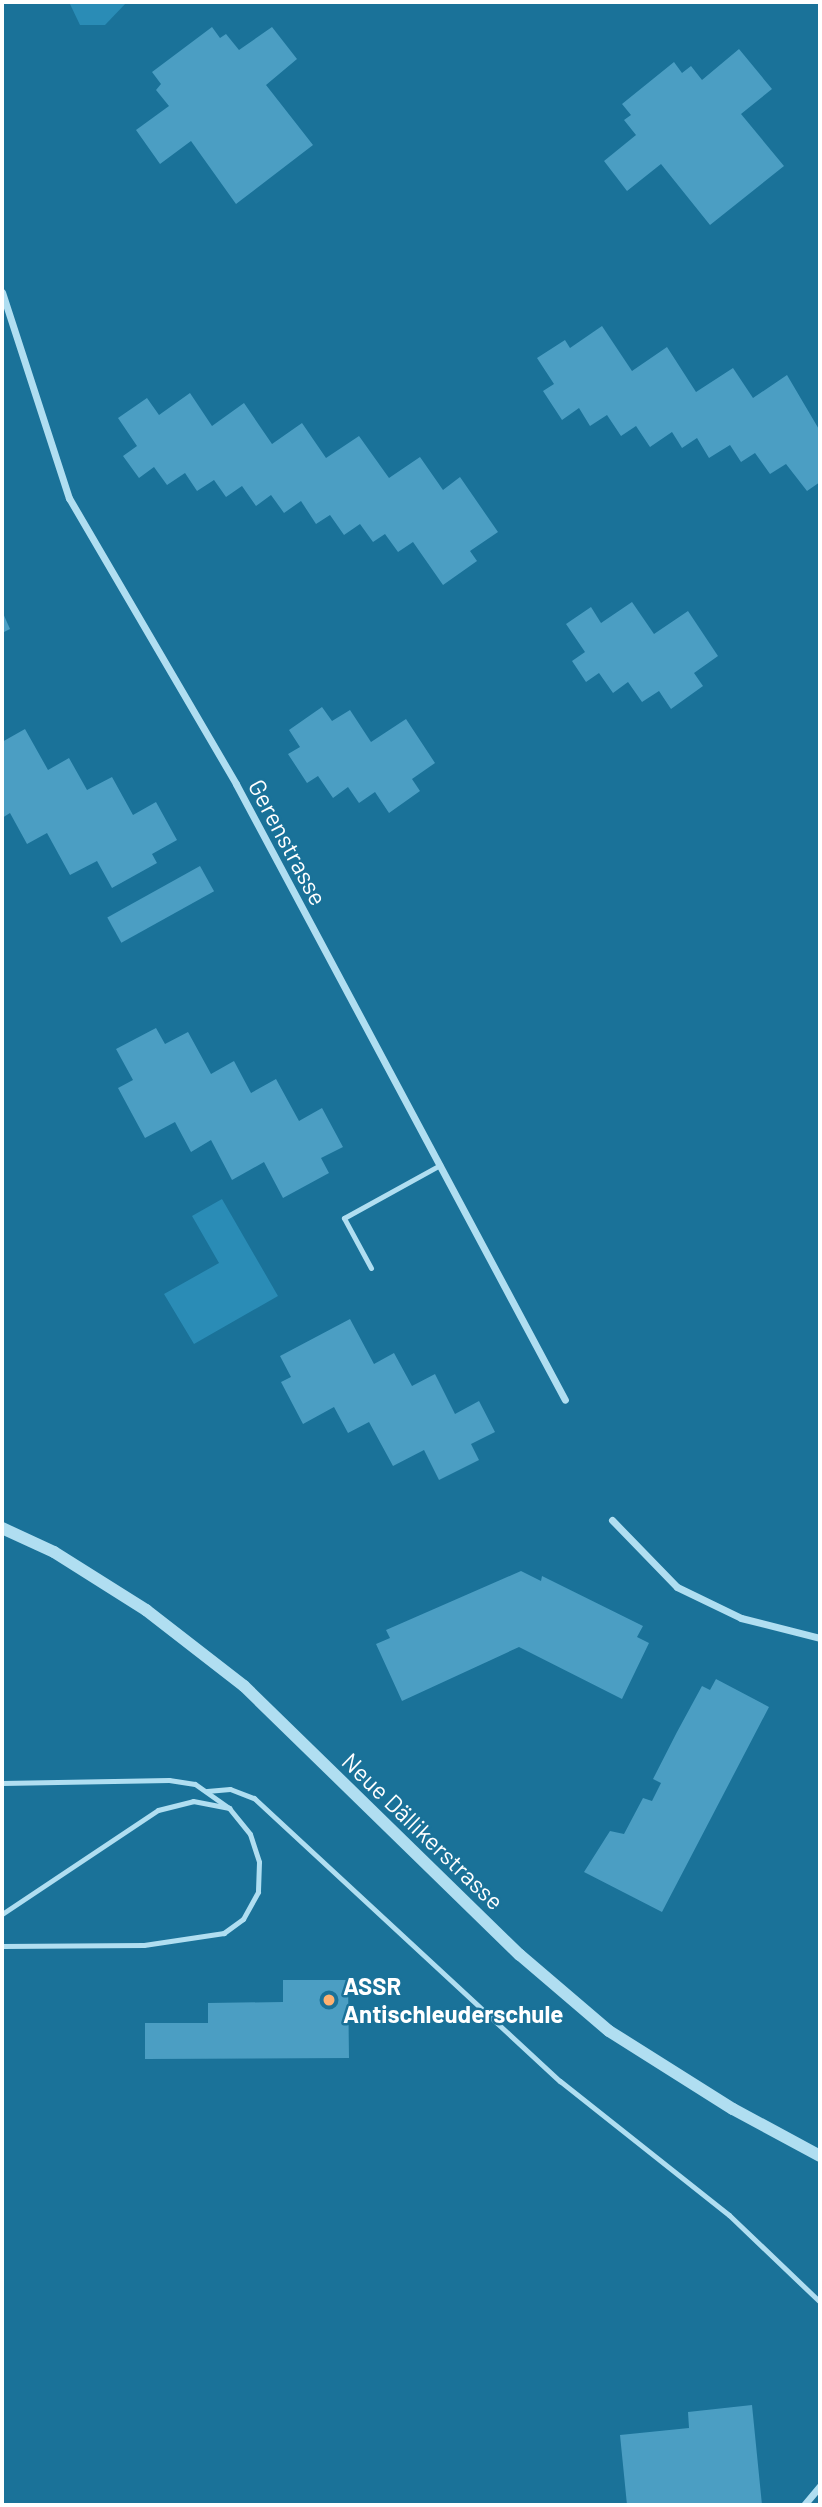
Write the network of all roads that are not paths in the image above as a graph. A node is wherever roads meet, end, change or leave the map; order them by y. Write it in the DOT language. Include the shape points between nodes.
graph roads {
  1 [pos="2,292"];
  2 [pos="440,1165"];
  3 [pos="371,1268"];
  4 [pos="565,1400"];
  5 [pos="612,1520"];
  6 [pos="2,1528"];
  7 [pos="820,1637"];
  8 [pos="2,1783"];
  9 [pos="207,1791"];
  10 [pos="229,1808"];
  11 [pos="2,1914"];
  12 [pos="2,1946"];
  13 [pos="820,2157"];
  14 [pos="820,2302"];
  15 [pos="820,2486"];
  16 [pos="804,2505"];
  1 -- 2 [label="street, Gerenstrasse" via="69,498 236,784"];
  2 -- 3 [label="lane" via="344,1218"];
  2 -- 4 [label="street, Gerenstrasse"];
  5 -- 7 [label="street" via="677,1587 741,1618"];
  6 -- 13 [label="street, Neue Dällikerstrasse" via="54,1552 146,1610 244,1686 520,1955 609,2031"];
  8 -- 9 [label="lane" via="169,1780"];
  9 -- 10 [label="lane"];
  9 -- 14 [label="lane" via="230,1789 254,1798 560,2081 729,2215"];
  10 -- 11 [label="lane" via="193,1801 158,1810"];
  10 -- 12 [label="lane" via="250,1834 259,1862 258,1892 243,1919 224,1933 144,1945"];
  15 -- 16 [label="street"];
}
